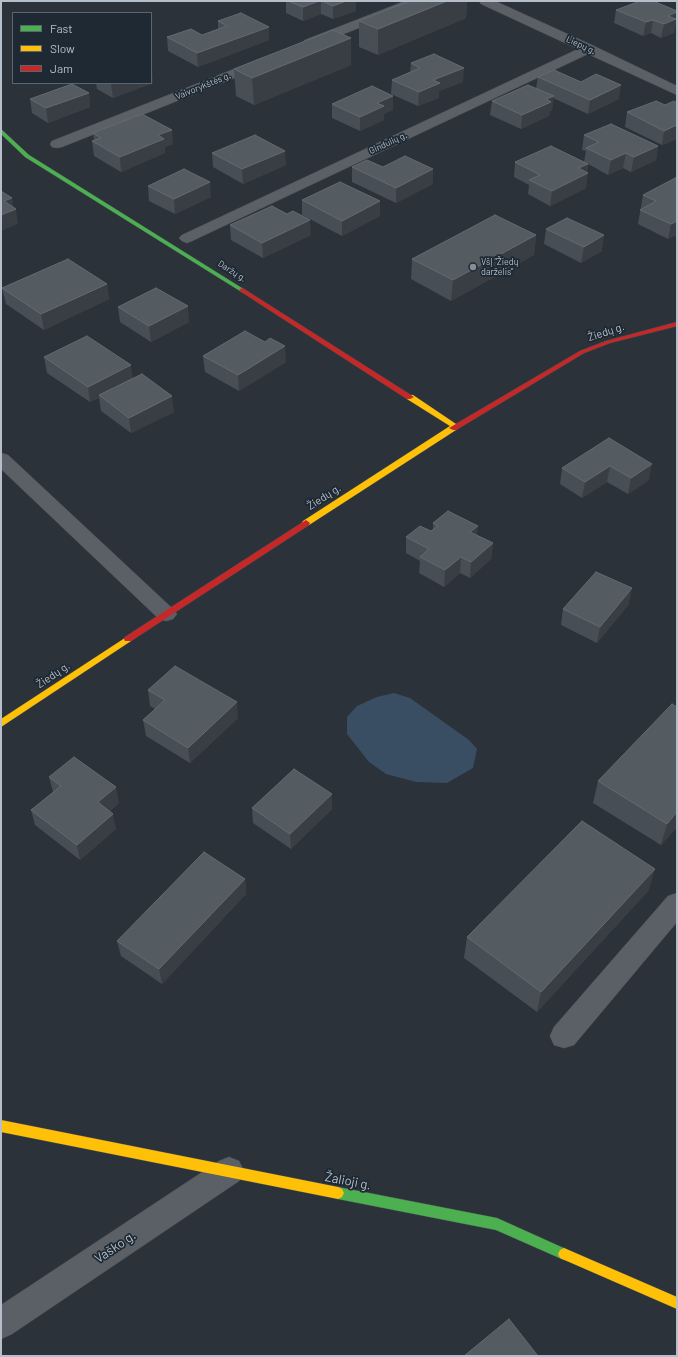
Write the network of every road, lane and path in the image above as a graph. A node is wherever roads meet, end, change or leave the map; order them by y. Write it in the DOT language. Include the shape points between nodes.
graph roads {
  1 [pos="416,1"];
  2 [pos="490,2"];
  3 [pos="299,48"];
  4 [pos="589,49"];
  5 [pos="277,56"];
  6 [pos="677,91"];
  7 [pos="1,131"];
  8 [pos="57,144"];
  9 [pos="187,238"];
  10 [pos="677,324"];
  11 [pos="455,426"];
  12 [pos="1,459"];
  13 [pos="19,476"];
  14 [pos="1,484"];
  15 [pos="166,614"];
  16 [pos="1,724"];
  17 [pos="677,904"];
  18 [pos="564,1036"];
  19 [pos="1,1126"];
  20 [pos="229,1171"];
  21 [pos="677,1303"];
  22 [pos="1,1323"];
  1 -- 3 [label="street"];
  2 -- 4 [label="street, Liepų g."];
  4 -- 6 [label="street, Liepų g."];
  4 -- 9 [label="street, Gindulių g."];
  5 -- 8 [label="street, Vaivorykštės g."];
  7 -- 11 [label="street, Daržų g." via="28,156"];
  10 -- 11 [label="street, Žiedų g." via="608,342 582,352"];
  11 -- 15 [label="street, Žiedų g."];
  12 -- 13 [label="street"];
  13 -- 14 [label="street"];
  13 -- 15 [label="street"];
  15 -- 16 [label="street, Žiedų g."];
  17 -- 18 [label="street"];
  19 -- 20 [label="street, Žalioji g."];
  20 -- 21 [label="street, Žalioji g." via="497,1224"];
  20 -- 22 [label="street, Vaško g."];
}
